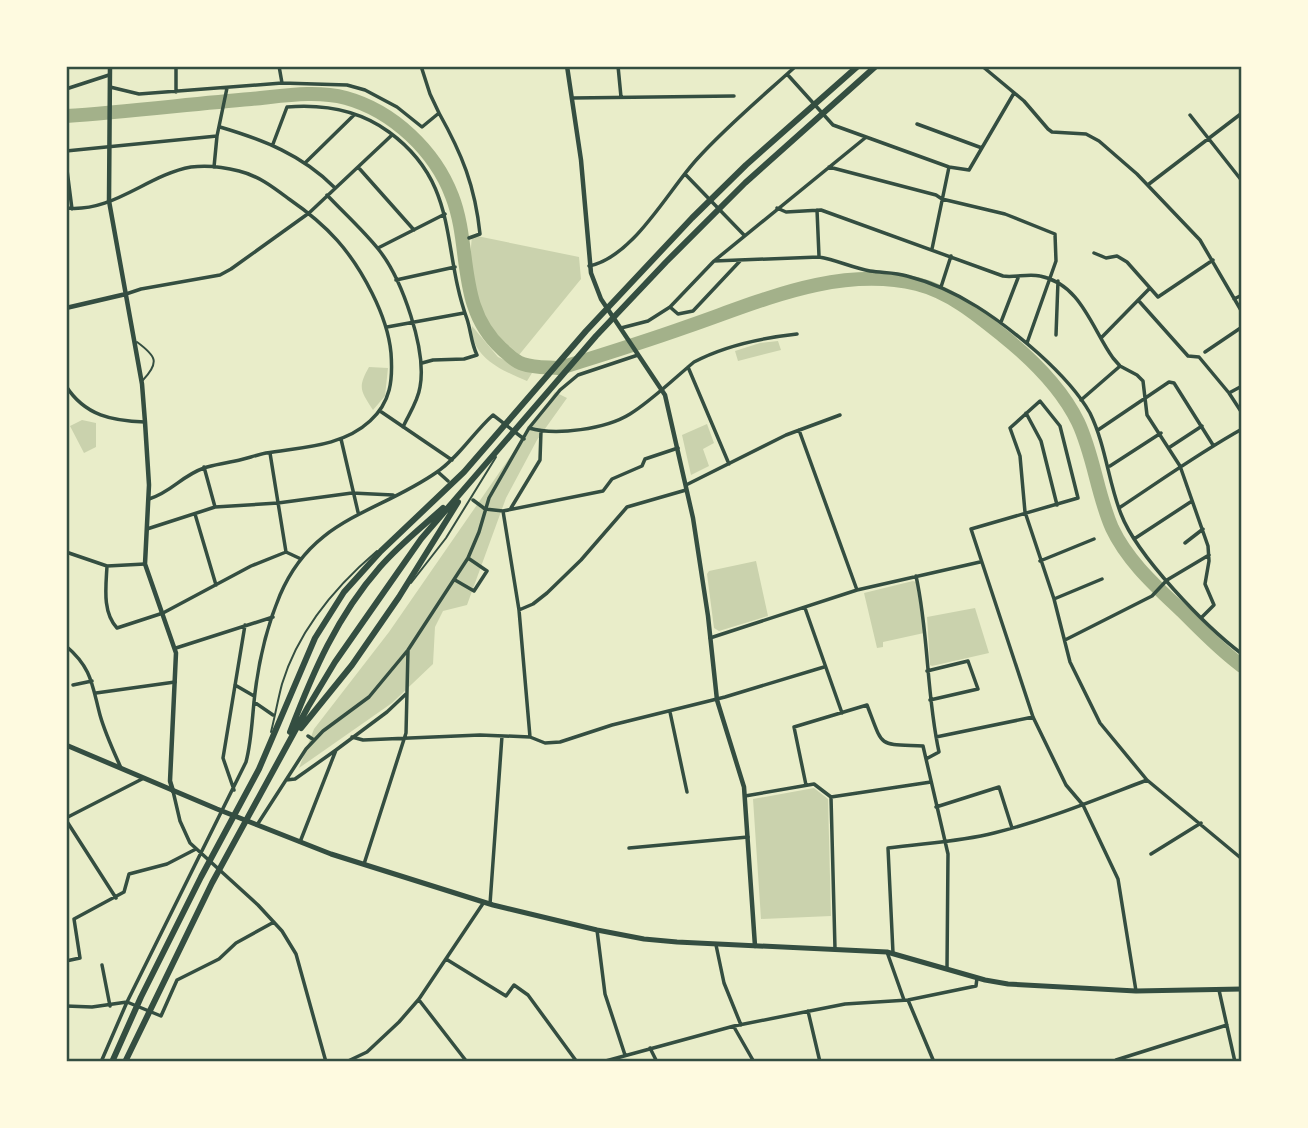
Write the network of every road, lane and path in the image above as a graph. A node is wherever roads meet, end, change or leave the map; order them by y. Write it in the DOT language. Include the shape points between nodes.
graph roads {
  1 [pos="110,66"];
  2 [pos="176,66"];
  3 [pos="279,66"];
  4 [pos="421,66"];
  5 [pos="567,66"];
  6 [pos="618,66"];
  7 [pos="796,66"];
  8 [pos="858,66"];
  9 [pos="876,66"];
  10 [pos="982,66"];
  11 [pos="787,74"];
  12 [pos="109,75"];
  13 [pos="282,83"];
  14 [pos="110,87"];
  15 [pos="227,88"];
  16 [pos="66,89"];
  17 [pos="176,92"];
  18 [pos="1014,93"];
  19 [pos="734,96"];
  20 [pos="621,97"];
  21 [pos="572,98"];
  22 [pos="439,113"];
  23 [pos="1241,113"];
  24 [pos="355,114"];
  25 [pos="1190,115"];
  26 [pos="917,124"];
  27 [pos="220,127"];
  28 [pos="393,135"];
  29 [pos="217,136"];
  30 [pos="865,138"];
  31 [pos="1208,140"];
  32 [pos="273,144"];
  33 [pos="109,145"];
  34 [pos="982,148"];
  35 [pos="66,151"];
  36 [pos="66,162"];
  37 [pos="306,162"];
  38 [pos="214,167"];
  39 [pos="358,167"];
  40 [pos="829,167"];
  41 [pos="949,167"];
  42 [pos="684,173"];
  43 [pos="1241,181"];
  44 [pos="1148,184"];
  45 [pos="335,188"];
  46 [pos="327,195"];
  47 [pos="942,199"];
  48 [pos="109,201"];
  49 [pos="69,208"];
  50 [pos="778,208"];
  51 [pos="817,210"];
  52 [pos="309,213"];
  53 [pos="445,214"];
  54 [pos="414,230"];
  55 [pos="744,235"];
  56 [pos="469,238"];
  57 [pos="378,248"];
  58 [pos="932,249"];
  59 [pos="1094,253"];
  60 [pos="951,256"];
  61 [pos="819,257"];
  62 [pos="1213,260"];
  63 [pos="714,261"];
  64 [pos="740,261"];
  65 [pos="589,266"];
  66 [pos="455,267"];
  67 [pos="1018,278"];
  68 [pos="1051,278"];
  69 [pos="396,280"];
  70 [pos="1058,281"];
  71 [pos="941,287"];
  72 [pos="1149,289"];
  73 [pos="126,294"];
  74 [pos="1241,295"];
  75 [pos="1234,299"];
  76 [pos="1138,300"];
  77 [pos="670,307"];
  78 [pos="66,308"];
  79 [pos="1241,312"];
  80 [pos="464,313"];
  81 [pos="1001,322"];
  82 [pos="413,323"];
  83 [pos="387,327"];
  84 [pos="1241,327"];
  85 [pos="620,328"];
  86 [pos="797,334"];
  87 [pos="1056,335"];
  88 [pos="1102,337"];
  89 [pos="133,339"];
  90 [pos="1027,343"];
  91 [pos="1205,352"];
  92 [pos="637,354"];
  93 [pos="422,363"];
  94 [pos="1120,366"];
  95 [pos="688,367"];
  96 [pos="142,384"];
  97 [pos="66,386"];
  98 [pos="1241,386"];
  99 [pos="661,388"];
  100 [pos="1229,393"];
  101 [pos="1146,397"];
  102 [pos="1081,400"];
  103 [pos="380,411"];
  104 [pos="1026,413"];
  105 [pos="1241,413"];
  106 [pos="840,415"];
  107 [pos="145,422"];
  108 [pos="1202,426"];
  109 [pos="403,427"];
  110 [pos="529,428"];
  111 [pos="1241,429"];
  112 [pos="799,430"];
  113 [pos="1098,430"];
  114 [pos="541,431"];
  115 [pos="1161,433"];
  116 [pos="341,439"];
  117 [pos="524,439"];
  118 [pos="1213,445"];
  119 [pos="501,447"];
  120 [pos="1170,447"];
  121 [pos="678,448"];
  122 [pos="270,453"];
  123 [pos="452,460"];
  124 [pos="729,464"];
  125 [pos="1181,466"];
  126 [pos="204,467"];
  127 [pos="1109,467"];
  128 [pos="438,472"];
  129 [pos="478,475"];
  130 [pos="448,481"];
  131 [pos="686,487"];
  132 [pos="352,493"];
  133 [pos="394,495"];
  134 [pos="149,499"];
  135 [pos="473,500"];
  136 [pos="1192,500"];
  137 [pos="278,503"];
  138 [pos="1057,505"];
  139 [pos="215,507"];
  140 [pos="511,508"];
  141 [pos="1119,508"];
  142 [pos="485,509"];
  143 [pos="503,511"];
  144 [pos="1025,512"];
  145 [pos="358,513"];
  146 [pos="195,514"];
  147 [pos="147,529"];
  148 [pos="1204,529"];
  149 [pos="395,537"];
  150 [pos="1094,539"];
  151 [pos="1134,539"];
  152 [pos="1185,543"];
  153 [pos="66,552"];
  154 [pos="286,552"];
  155 [pos="1209,555"];
  156 [pos="468,558"];
  157 [pos="302,559"];
  158 [pos="1040,561"];
  159 [pos="980,562"];
  160 [pos="145,564"];
  161 [pos="107,565"];
  162 [pos="916,576"];
  163 [pos="1102,579"];
  164 [pos="455,580"];
  165 [pos="1165,582"];
  166 [pos="216,585"];
  167 [pos="857,590"];
  168 [pos="400,597"];
  169 [pos="1054,599"];
  170 [pos="805,607"];
  171 [pos="519,610"];
  172 [pos="163,613"];
  173 [pos="273,617"];
  174 [pos="1202,617"];
  175 [pos="245,625"];
  176 [pos="710,638"];
  177 [pos="1065,640"];
  178 [pos="66,646"];
  179 [pos="176,648"];
  180 [pos="408,650"];
  181 [pos="1241,653"];
  182 [pos="824,667"];
  183 [pos="927,671"];
  184 [pos="92,681"];
  185 [pos="175,682"];
  186 [pos="74,685"];
  187 [pos="235,685"];
  188 [pos="408,692"];
  189 [pos="96,693"];
  190 [pos="254,696"];
  191 [pos="717,699"];
  192 [pos="929,700"];
  193 [pos="254,702"];
  194 [pos="670,712"];
  195 [pos="842,713"];
  196 [pos="273,715"];
  197 [pos="1033,716"];
  198 [pos="307,736"];
  199 [pos="502,736"];
  200 [pos="352,737"];
  201 [pos="530,737"];
  202 [pos="936,737"];
  203 [pos="404,738"];
  204 [pos="314,740"];
  205 [pos="66,744"];
  206 [pos="267,750"];
  207 [pos="336,750"];
  208 [pos="282,754"];
  209 [pos="926,759"];
  210 [pos="121,768"];
  211 [pos="144,778"];
  212 [pos="285,780"];
  213 [pos="1147,780"];
  214 [pos="931,782"];
  215 [pos="806,785"];
  216 [pos="234,790"];
  217 [pos="173,791"];
  218 [pos="687,792"];
  219 [pos="745,796"];
  220 [pos="831,797"];
  221 [pos="1083,805"];
  222 [pos="936,807"];
  223 [pos="224,811"];
  224 [pos="66,819"];
  225 [pos="1201,823"];
  226 [pos="257,825"];
  227 [pos="1012,828"];
  228 [pos="748,836"];
  229 [pos="300,842"];
  230 [pos="946,843"];
  231 [pos="629,848"];
  232 [pos="196,849"];
  233 [pos="1151,854"];
  234 [pos="202,855"];
  235 [pos="1241,859"];
  236 [pos="364,864"];
  237 [pos="116,898"];
  238 [pos="487,903"];
  239 [pos="274,922"];
  240 [pos="597,930"];
  241 [pos="716,945"];
  242 [pos="755,946"];
  243 [pos="835,949"];
  244 [pos="890,953"];
  245 [pos="446,959"];
  246 [pos="66,961"];
  247 [pos="102,965"];
  248 [pos="947,969"];
  249 [pos="977,978"];
  250 [pos="1241,989"];
  251 [pos="1219,990"];
  252 [pos="1136,991"];
  253 [pos="419,999"];
  254 [pos="906,1000"];
  255 [pos="127,1002"];
  256 [pos="66,1006"];
  257 [pos="110,1006"];
  258 [pos="808,1011"];
  259 [pos="741,1025"];
  260 [pos="1227,1025"];
  261 [pos="734,1026"];
  262 [pos="650,1048"];
  263 [pos="625,1055"];
  264 [pos="101,1062"];
  265 [pos="112,1062"];
  266 [pos="125,1062"];
  267 [pos="326,1062"];
  268 [pos="346,1062"];
  269 [pos="467,1062"];
  270 [pos="577,1062"];
  271 [pos="602,1062"];
  272 [pos="657,1062"];
  273 [pos="754,1062"];
  274 [pos="820,1062"];
  275 [pos="934,1062"];
  276 [pos="1117,1062"];
  277 [pos="1235,1062"];
  1 -- 12 [label="street"];
  2 -- 17 [label="street"];
  3 -- 13 [label="street"];
  4 -- 22 [label="street"];
  5 -- 21 [label="street"];
  6 -- 20 [label="street"];
  7 -- 11 [label="street"];
  8 -- 149 [label="highway" via="692,218 595,320 451,485"];
  9 -- 119 [label="highway" via="745,183 666,262"];
  10 -- 18 [label="street"];
  11 -- 30 [label="street" via="833,125"];
  11 -- 42 [label="street"];
  12 -- 14 [label="street"];
  12 -- 16 [label="street"];
  13 -- 15 [label="street"];
  13 -- 22 [label="street" via="322,82 365,90 422,127"];
  14 -- 17 [label="street" via="139,94"];
  14 -- 33 [label="street"];
  15 -- 17 [label="street"];
  15 -- 27 [label="street"];
  18 -- 34 [label="street"];
  18 -- 44 [label="street" via="1048,130 1086,134 1099,141"];
  19 -- 20 [label="street"];
  20 -- 21 [label="street"];
  21 -- 65 [label="street"];
  22 -- 56 [label="street" via="457,145 476,198 480,234"];
  23 -- 31 [label="street"];
  24 -- 28 [label="street"];
  24 -- 32 [label="street" via="331,107 287,107"];
  24 -- 37 [label="street"];
  25 -- 31 [label="street"];
  26 -- 34 [label="street"];
  27 -- 29 [label="street"];
  27 -- 32 [label="street"];
  28 -- 39 [label="street"];
  28 -- 53 [label="street" via="425,169"];
  29 -- 33 [label="street"];
  29 -- 38 [label="street"];
  30 -- 40 [label="street"];
  30 -- 41 [label="street"];
  31 -- 43 [label="street"];
  31 -- 44 [label="street"];
  32 -- 37 [label="street"];
  33 -- 35 [label="street"];
  33 -- 48 [label="street"];
  34 -- 41 [label="street" via="969,170"];
  36 -- 49 [label="street"];
  37 -- 45 [label="street"];
  38 -- 48 [label="street" via="181,170"];
  38 -- 52 [label="street" via="254,176"];
  39 -- 45 [label="street"];
  39 -- 54 [label="street"];
  40 -- 47 [label="street"];
  40 -- 50 [label="street"];
  41 -- 47 [label="street"];
  42 -- 55 [label="street"];
  42 -- 65 [label="street" via="655,215 618,252"];
  44 -- 62 [label="street"];
  45 -- 46 [label="street"];
  46 -- 52 [label="street"];
  46 -- 57 [label="street"];
  47 -- 58 [label="street"];
  47 -- 68 [label="street" via="1005,214 1055,234"];
  48 -- 49 [label="street"];
  48 -- 73 [label="street"];
  50 -- 51 [label="street" via="786,212"];
  50 -- 55 [label="street"];
  51 -- 58 [label="street"];
  51 -- 61 [label="street"];
  52 -- 73 [label="street" via="220,275"];
  52 -- 83 [label="street" via="358,266"];
  53 -- 54 [label="street"];
  53 -- 66 [label="street"];
  54 -- 57 [label="street"];
  55 -- 63 [label="street"];
  57 -- 69 [label="street"];
  58 -- 60 [label="street"];
  59 -- 72 [label="street" via="1118,256"];
  60 -- 67 [label="street"];
  60 -- 71 [label="street"];
  61 -- 64 [label="street"];
  61 -- 71 [label="street"];
  62 -- 72 [label="street" via="1158,297"];
  62 -- 75 [label="street"];
  63 -- 64 [label="street"];
  63 -- 77 [label="street"];
  64 -- 77 [label="street" via="693,311 678,314"];
  65 -- 85 [label="street" via="598,293"];
  66 -- 69 [label="street"];
  66 -- 80 [label="street"];
  67 -- 68 [label="street"];
  67 -- 81 [label="street"];
  68 -- 70 [label="street"];
  68 -- 90 [label="street"];
  69 -- 82 [label="street"];
  70 -- 87 [label="street"];
  70 -- 88 [label="street" via="1073,294"];
  71 -- 81 [label="street"];
  72 -- 76 [label="street"];
  73 -- 78 [label="street"];
  73 -- 89 [label="street"];
  74 -- 75 [label="street"];
  75 -- 79 [label="street"];
  76 -- 88 [label="street"];
  76 -- 100 [label="street" via="1188,356 1199,357"];
  77 -- 85 [label="street" via="648,321"];
  80 -- 82 [label="street"];
  80 -- 93 [label="street" via="477,355"];
  81 -- 90 [label="street"];
  82 -- 83 [label="street"];
  82 -- 93 [label="street"];
  83 -- 103 [label="street" via="392,381"];
  84 -- 91 [label="street"];
  85 -- 92 [label="street"];
  86 -- 95 [label="street" via="749,341"];
  88 -- 94 [label="street"];
  89 -- 96 [label="street"];
  89 -- 96 [label="lane" via="149,351 155,363"];
  90 -- 102 [label="street"];
  92 -- 99 [label="street"];
  92 -- 110 [label="street" via="578,375"];
  93 -- 109 [label="street" via="420,388"];
  94 -- 101 [label="street" via="1138,375"];
  94 -- 102 [label="street"];
  95 -- 99 [label="street"];
  95 -- 124 [label="street"];
  96 -- 107 [label="street"];
  97 -- 107 [label="street" via="79,403 103,417"];
  98 -- 100 [label="street"];
  99 -- 114 [label="street" via="633,413 612,422"];
  99 -- 121 [label="street"];
  100 -- 105 [label="street"];
  101 -- 108 [label="street" via="1174,383"];
  101 -- 113 [label="street"];
  101 -- 115 [label="street" via="1147,415"];
  102 -- 113 [label="street"];
  103 -- 109 [label="street"];
  103 -- 116 [label="street" via="358,432"];
  104 -- 138 [label="street" via="1041,441"];
  104 -- 138 [label="street" via="1040,401 1060,426 1078,498"];
  104 -- 144 [label="street" via="1010,428 1020,456"];
  106 -- 112 [label="street"];
  107 -- 134 [label="street"];
  108 -- 118 [label="street"];
  108 -- 120 [label="street"];
  109 -- 123 [label="street"];
  110 -- 114 [label="street"];
  110 -- 117 [label="street"];
  111 -- 118 [label="street"];
  112 -- 124 [label="street"];
  112 -- 167 [label="street"];
  113 -- 127 [label="street"];
  114 -- 140 [label="street" via="540,460"];
  115 -- 120 [label="street"];
  115 -- 127 [label="street"];
  116 -- 122 [label="street"];
  116 -- 132 [label="street"];
  117 -- 123 [label="street" via="493,415"];
  117 -- 142 [label="street"];
  118 -- 125 [label="street"];
  119 -- 129 [label="highway"];
  119 -- 168 [label="lane" via="446,538"];
  120 -- 125 [label="street"];
  121 -- 131 [label="street"];
  121 -- 140 [label="street" via="645,459 642,466 612,479 603,491"];
  122 -- 126 [label="street"];
  122 -- 137 [label="street"];
  123 -- 128 [label="street"];
  124 -- 131 [label="street"];
  125 -- 136 [label="street"];
  125 -- 141 [label="street"];
  126 -- 134 [label="street" via="165,494"];
  126 -- 139 [label="street"];
  127 -- 141 [label="street"];
  128 -- 130 [label="street"];
  128 -- 133 [label="street"];
  129 -- 168 [label="highway"];
  129 -- 208 [label="highway" via="407,557 335,662"];
  129 -- 208 [label="highway" via="381,565 341,620 311,678"];
  131 -- 171 [label="street" via="627,507 547,593"];
  131 -- 176 [label="street"];
  132 -- 133 [label="street"];
  132 -- 137 [label="street"];
  132 -- 145 [label="street"];
  133 -- 145 [label="street"];
  134 -- 147 [label="street"];
  135 -- 142 [label="street"];
  136 -- 148 [label="street"];
  136 -- 151 [label="street"];
  137 -- 139 [label="street"];
  137 -- 154 [label="street"];
  138 -- 144 [label="street"];
  139 -- 146 [label="street"];
  140 -- 143 [label="street"];
  141 -- 151 [label="street"];
  142 -- 143 [label="street"];
  142 -- 156 [label="street"];
  143 -- 171 [label="street"];
  144 -- 158 [label="street"];
  144 -- 159 [label="street" via="971,529"];
  145 -- 157 [label="street" via="315,542"];
  146 -- 147 [label="street"];
  146 -- 166 [label="street"];
  147 -- 160 [label="street"];
  148 -- 152 [label="street"];
  148 -- 155 [label="street"];
  149 -- 206 [label="highway" via="355,579 324,622"];
  149 -- 206 [label="lane" via="351,575 307,631 283,682"];
  150 -- 158 [label="street"];
  151 -- 165 [label="street"];
  153 -- 161 [label="street"];
  154 -- 157 [label="street"];
  154 -- 166 [label="street"];
  155 -- 165 [label="street"];
  155 -- 174 [label="street" via="1205,584 1214,605"];
  156 -- 164 [label="street"];
  156 -- 164 [label="street" via="487,571 477,589"];
  157 -- 173 [label="street" via="285,584"];
  158 -- 169 [label="street"];
  159 -- 162 [label="street"];
  159 -- 197 [label="street"];
  160 -- 161 [label="street"];
  160 -- 172 [label="street"];
  161 -- 172 [label="street" via="106,598 114,626 121,628"];
  162 -- 167 [label="street"];
  162 -- 183 [label="street" via="924,612"];
  163 -- 169 [label="street"];
  164 -- 180 [label="street"];
  165 -- 174 [label="street"];
  165 -- 177 [label="street" via="1153,594"];
  166 -- 172 [label="street"];
  167 -- 170 [label="street"];
  168 -- 208 [label="highway"];
  169 -- 177 [label="street"];
  170 -- 176 [label="street"];
  170 -- 182 [label="street"];
  171 -- 201 [label="street"];
  172 -- 179 [label="street"];
  173 -- 175 [label="street"];
  173 -- 190 [label="street"];
  174 -- 181 [label="street"];
  175 -- 179 [label="street"];
  175 -- 187 [label="street"];
  176 -- 191 [label="street"];
  177 -- 213 [label="street" via="1070,662 1100,723"];
  178 -- 184 [label="street"];
  179 -- 185 [label="street"];
  180 -- 188 [label="street"];
  180 -- 204 [label="street" via="369,697"];
  182 -- 191 [label="street"];
  182 -- 195 [label="street"];
  183 -- 192 [label="street"];
  183 -- 192 [label="street" via="968,661 978,689"];
  184 -- 186 [label="street"];
  184 -- 189 [label="street"];
  185 -- 189 [label="street"];
  185 -- 217 [label="street"];
  187 -- 190 [label="street"];
  187 -- 216 [label="street" via="223,758"];
  188 -- 200 [label="street"];
  188 -- 203 [label="street"];
  189 -- 210 [label="street"];
  190 -- 193 [label="street"];
  191 -- 194 [label="street"];
  191 -- 219 [label="street"];
  192 -- 202 [label="street"];
  193 -- 196 [label="street"];
  193 -- 216 [label="street" via="252,741"];
  194 -- 201 [label="street" via="559,742"];
  194 -- 218 [label="street"];
  195 -- 209 [label="street" via="867,705 881,741 923,746"];
  195 -- 215 [label="street" via="794,726"];
  197 -- 202 [label="street"];
  197 -- 221 [label="street" via="1066,785"];
  198 -- 204 [label="street"];
  199 -- 201 [label="street"];
  199 -- 203 [label="street"];
  199 -- 238 [label="street"];
  200 -- 203 [label="street"];
  200 -- 207 [label="street"];
  202 -- 209 [label="street" via="939,752"];
  203 -- 236 [label="street"];
  204 -- 212 [label="street"];
  205 -- 210 [label="main road"];
  206 -- 265 [label="highway"];
  207 -- 212 [label="street" via="295,779"];
  207 -- 229 [label="street"];
  208 -- 266 [label="highway" via="212,883"];
  209 -- 214 [label="street"];
  210 -- 211 [label="main road"];
  211 -- 217 [label="main road"];
  211 -- 224 [label="street"];
  212 -- 226 [label="street"];
  213 -- 221 [label="street"];
  213 -- 225 [label="street"];
  214 -- 220 [label="street"];
  214 -- 222 [label="street"];
  215 -- 219 [label="street"];
  215 -- 220 [label="street" via="814,784"];
  216 -- 223 [label="street"];
  217 -- 223 [label="main road"];
  217 -- 232 [label="street" via="184,834"];
  219 -- 228 [label="street"];
  220 -- 243 [label="street"];
  221 -- 227 [label="street"];
  221 -- 252 [label="street" via="1118,879"];
  222 -- 227 [label="street" via="999,787"];
  222 -- 230 [label="street"];
  223 -- 226 [label="main road"];
  223 -- 234 [label="street"];
  224 -- 237 [label="street"];
  225 -- 233 [label="street"];
  225 -- 235 [label="street"];
  226 -- 229 [label="main road"];
  227 -- 230 [label="street"];
  228 -- 231 [label="street"];
  228 -- 242 [label="street"];
  229 -- 236 [label="main road"];
  230 -- 244 [label="street" via="888,848"];
  230 -- 248 [label="street" via="950,878"];
  232 -- 234 [label="street"];
  232 -- 237 [label="street" via="167,864 129,874 124,892"];
  234 -- 239 [label="street"];
  234 -- 255 [label="street"];
  236 -- 238 [label="main road"];
  237 -- 246 [label="street" via="74,919 80,958"];
  238 -- 240 [label="main road"];
  238 -- 245 [label="street"];
  239 -- 255 [label="street" via="236,943 219,959 177,980 161,1016"];
  239 -- 267 [label="street" via="296,954"];
  240 -- 241 [label="main road"];
  240 -- 263 [label="street" via="605,994"];
  241 -- 242 [label="main road"];
  241 -- 259 [label="street" via="724,983"];
  242 -- 243 [label="main road"];
  243 -- 244 [label="main road"];
  244 -- 248 [label="main road"];
  244 -- 254 [label="street"];
  245 -- 253 [label="street"];
  245 -- 270 [label="street" via="506,996 514,985 528,995"];
  247 -- 257 [label="street"];
  248 -- 249 [label="main road"];
  249 -- 252 [label="main road"];
  249 -- 254 [label="street" via="976,986"];
  250 -- 251 [label="main road"];
  251 -- 252 [label="main road"];
  251 -- 260 [label="street"];
  253 -- 268 [label="street" via="367,1052"];
  253 -- 269 [label="street"];
  254 -- 258 [label="street"];
  254 -- 275 [label="street"];
  255 -- 257 [label="street"];
  255 -- 264 [label="street"];
  256 -- 257 [label="street"];
  258 -- 259 [label="street"];
  258 -- 274 [label="street"];
  259 -- 261 [label="street"];
  260 -- 276 [label="street"];
  260 -- 277 [label="street"];
  261 -- 262 [label="street"];
  261 -- 273 [label="street"];
  262 -- 263 [label="street"];
  262 -- 272 [label="street"];
  263 -- 271 [label="street"];
}
